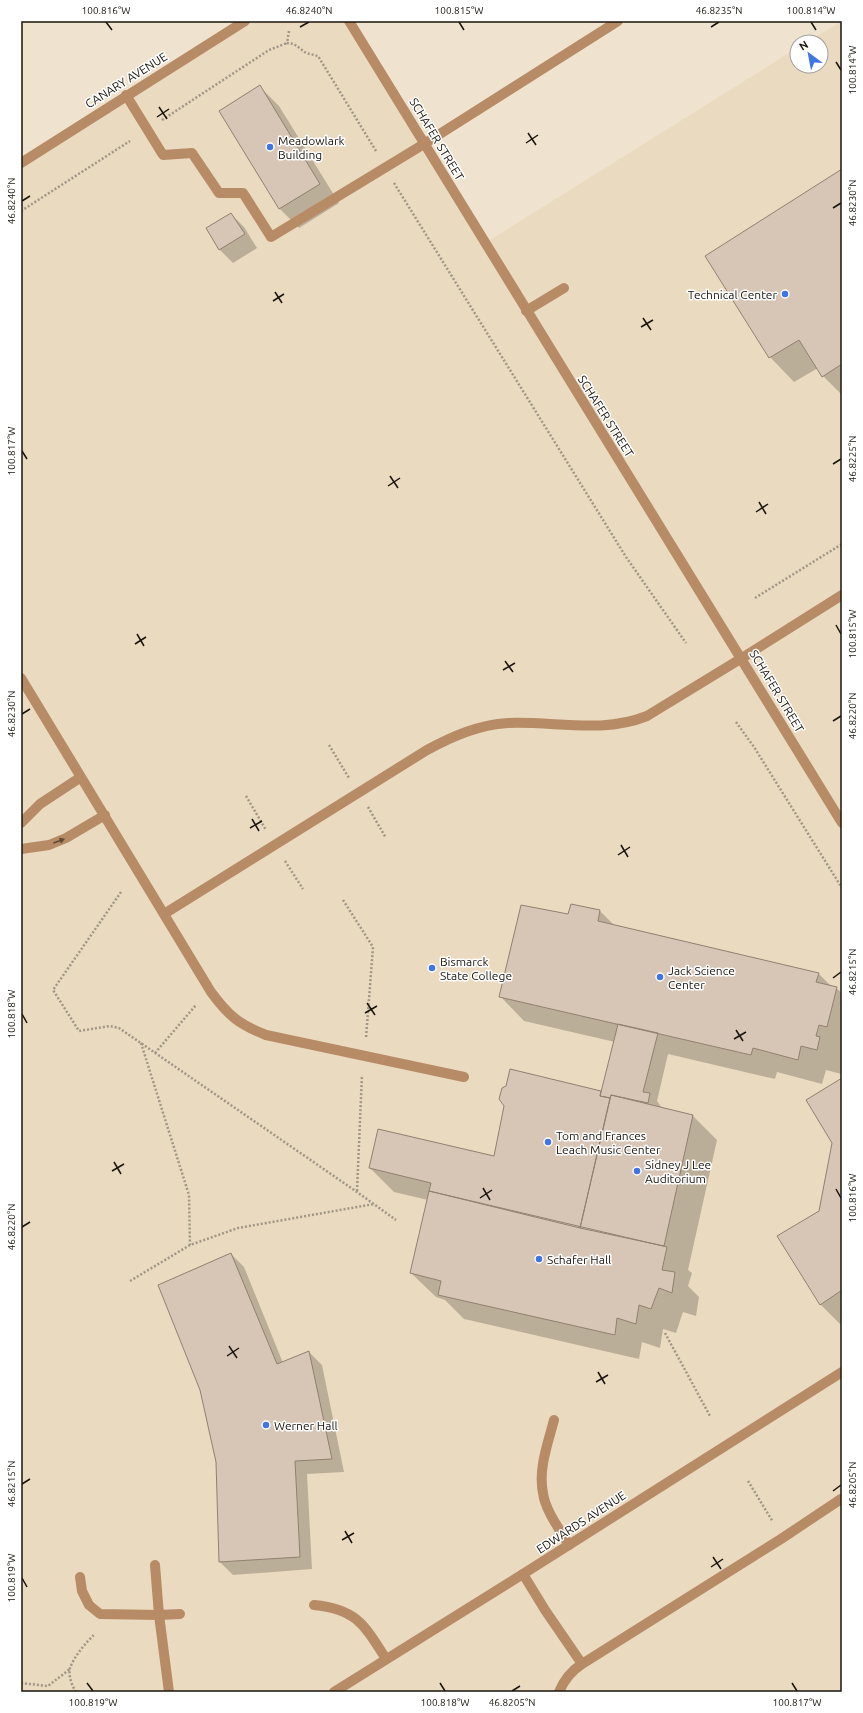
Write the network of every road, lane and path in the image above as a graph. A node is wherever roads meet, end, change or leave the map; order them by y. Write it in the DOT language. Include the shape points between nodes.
graph roads {
  1 [pos="245,21"];
  2 [pos="349,21"];
  3 [pos="618,21"];
  4 [pos="289,31"];
  5 [pos="287,43"];
  6 [pos="126,95"];
  7 [pos="162,121"];
  8 [pos="130,141"];
  9 [pos="424,144"];
  10 [pos="21,163"];
  11 [pos="385,167"];
  12 [pos="21,211"];
  13 [pos="564,288"];
  14 [pos="526,311"];
  15 [pos="842,544"];
  16 [pos="842,595"];
  17 [pos="755,598"];
  18 [pos="686,643"];
  19 [pos="742,658"];
  20 [pos="21,678"];
  21 [pos="736,722"];
  22 [pos="329,745"];
  23 [pos="81,777"];
  24 [pos="350,778"];
  25 [pos="246,796"];
  26 [pos="368,807"];
  27 [pos="105,815"];
  28 [pos="21,823"];
  29 [pos="842,823"];
  30 [pos="267,830"];
  31 [pos="386,838"];
  32 [pos="21,850"];
  33 [pos="285,860"];
  34 [pos="842,888"];
  35 [pos="302,890"];
  36 [pos="121,892"];
  37 [pos="164,914"];
  38 [pos="196,1005"];
  39 [pos="141,1043"];
  40 [pos="154,1053"];
  41 [pos="464,1077"];
  42 [pos="375,1204"];
  43 [pos="396,1220"];
  44 [pos="190,1245"];
  45 [pos="130,1281"];
  46 [pos="664,1334"];
  47 [pos="842,1372"];
  48 [pos="710,1416"];
  49 [pos="554,1420"];
  50 [pos="748,1481"];
  51 [pos="842,1501"];
  52 [pos="775,1526"];
  53 [pos="569,1545"];
  54 [pos="155,1565"];
  55 [pos="523,1574"];
  56 [pos="80,1577"];
  57 [pos="314,1605"];
  58 [pos="180,1614"];
  59 [pos="159,1615"];
  60 [pos="94,1635"];
  61 [pos="386,1658"];
  62 [pos="582,1664"];
  63 [pos="70,1669"];
  64 [pos="21,1683"];
  65 [pos="76,1692"];
  66 [pos="169,1692"];
  67 [pos="334,1692"];
  68 [pos="559,1692"];
  1 -- 6 [label="street, CANARY AVENUE"];
  2 -- 9 [label="street, SCHAFER STREET"];
  3 -- 9 [label="street"];
  4 -- 5 [label="path"];
  5 -- 7 [label="path" via="269,50"];
  5 -- 11 [label="path" via="318,56"];
  6 -- 10 [label="street, CANARY AVENUE"];
  6 -- 11 [label="street" via="163,155 192,153 219,193 243,193 271,237"];
  8 -- 12 [label="path"];
  9 -- 11 [label="street"];
  9 -- 14 [label="street, SCHAFER STREET"];
  11 -- 18 [label="path" via="626,557"];
  13 -- 14 [label="street"];
  14 -- 19 [label="street, SCHAFER STREET"];
  15 -- 17 [label="path"];
  16 -- 19 [label="street"];
  19 -- 29 [label="street, SCHAFER STREET"];
  19 -- 37 [label="street" via="647,716 622,724 594,726 508,723 474,728 457,735 427,750"];
  20 -- 23 [label="street"];
  21 -- 34 [label="path" via="754,746"];
  22 -- 24 [label="path"];
  23 -- 27 [label="street"];
  23 -- 28 [label="street" via="40,804"];
  25 -- 30 [label="path"];
  26 -- 31 [label="path"];
  32 -- 27 [label="street, one-way" via="49,845 66,838"];
  27 -- 37 [label="street"];
  33 -- 35 [label="path"];
  36 -- 39 [label="path" via="53,990 79,1031 110,1026 119,1028"];
  37 -- 41 [label="street" via="225,1011 251,1029 266,1035"];
  38 -- 40 [label="path"];
  39 -- 40 [label="path"];
  39 -- 44 [label="path" via="189,1194"];
  40 -- 42 [label="path"];
  42 -- 43 [label="path"];
  42 -- 44 [label="path" via="238,1228"];
  44 -- 45 [label="path"];
  46 -- 48 [label="path"];
  47 -- 53 [label="street, EDWARDS AVENUE"];
  49 -- 53 [label="street" via="543,1468 542,1493 552,1517"];
  50 -- 52 [label="path"];
  51 -- 62 [label="street" via="841,1499"];
  53 -- 55 [label="street, EDWARDS AVENUE"];
  54 -- 59 [label="street"];
  55 -- 61 [label="street, EDWARDS AVENUE"];
  55 -- 62 [label="street"];
  56 -- 59 [label="street" via="82,1591 89,1605 100,1614"];
  57 -- 61 [label="street" via="337,1608 360,1621"];
  58 -- 59 [label="street"];
  59 -- 66 [label="street"];
  60 -- 63 [label="path"];
  61 -- 67 [label="street, EDWARDS AVENUE"];
  62 -- 68 [label="street" via="573,1670"];
  63 -- 64 [label="path" via="48,1686"];
  63 -- 65 [label="path" via="71,1681"];
}
